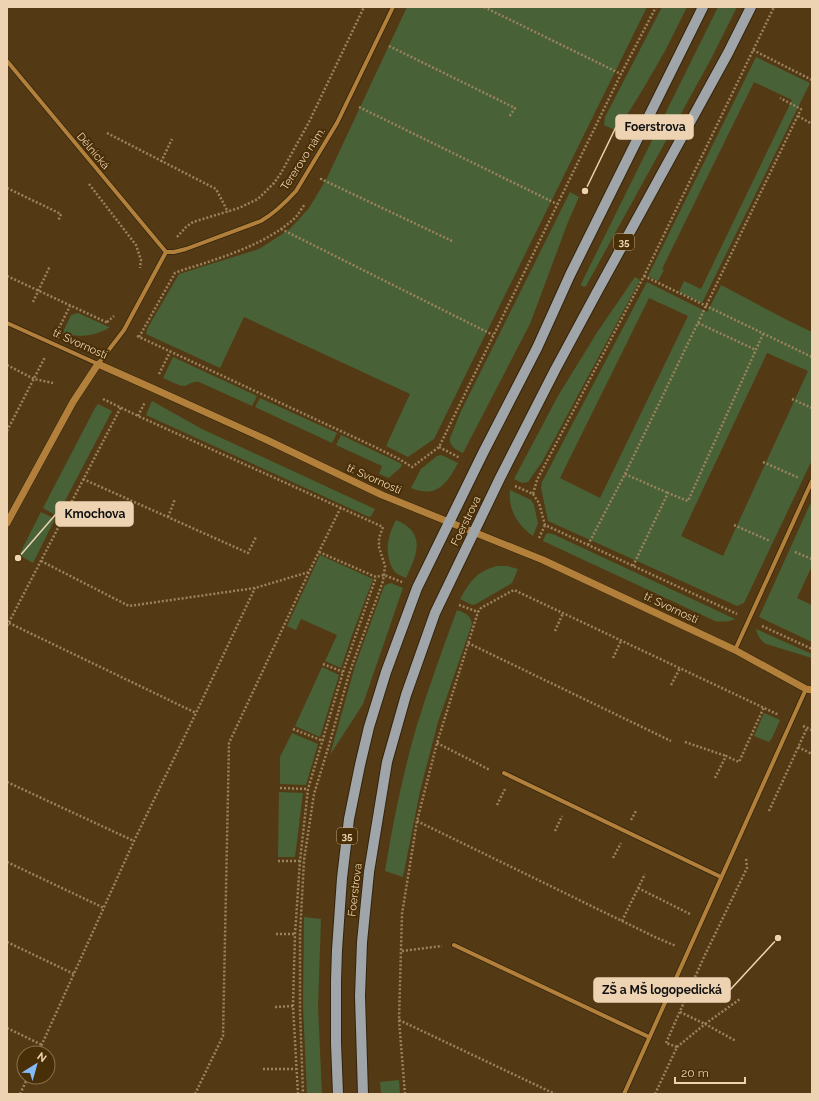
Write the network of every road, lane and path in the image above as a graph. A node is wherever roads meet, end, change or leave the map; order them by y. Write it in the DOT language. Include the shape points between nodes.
graph roads {
  1 [pos="364,7"];
  2 [pos="393,7"];
  3 [pos="484,7"];
  4 [pos="656,7"];
  5 [pos="702,7"];
  6 [pos="751,7"];
  7 [pos="774,7"];
  8 [pos="378,41"];
  9 [pos="752,50"];
  10 [pos="7,61"];
  11 [pos="621,74"];
  12 [pos="812,80"];
  13 [pos="780,98"];
  14 [pos="348,102"];
  15 [pos="798,116"];
  16 [pos="509,117"];
  17 [pos="812,124"];
  18 [pos="107,133"];
  19 [pos="172,139"];
  20 [pos="161,162"];
  21 [pos="321,179"];
  22 [pos="88,183"];
  23 [pos="7,188"];
  24 [pos="557,204"];
  25 [pos="228,212"];
  26 [pos="58,221"];
  27 [pos="452,241"];
  28 [pos="166,252"];
  29 [pos="50,266"];
  30 [pos="140,271"];
  31 [pos="7,276"];
  32 [pos="644,276"];
  33 [pos="38,291"];
  34 [pos="33,302"];
  35 [pos="70,306"];
  36 [pos="706,306"];
  37 [pos="117,312"];
  38 [pos="7,323"];
  39 [pos="698,323"];
  40 [pos="57,332"];
  41 [pos="763,334"];
  42 [pos="493,335"];
  43 [pos="756,350"];
  44 [pos="170,352"];
  45 [pos="45,357"];
  46 [pos="812,358"];
  47 [pos="98,364"];
  48 [pos="7,365"];
  49 [pos="158,375"];
  50 [pos="34,379"];
  51 [pos="53,383"];
  52 [pos="103,399"];
  53 [pos="147,399"];
  54 [pos="792,399"];
  55 [pos="121,407"];
  56 [pos="812,408"];
  57 [pos="138,416"];
  58 [pos="7,432"];
  59 [pos="439,447"];
  60 [pos="460,458"];
  61 [pos="763,462"];
  62 [pos="625,474"];
  63 [pos="83,479"];
  64 [pos="812,482"];
  65 [pos="513,485"];
  66 [pos="668,493"];
  67 [pos="533,494"];
  68 [pos="175,499"];
  69 [pos="341,507"];
  70 [pos="168,516"];
  71 [pos="449,522"];
  72 [pos="7,523"];
  73 [pos="545,525"];
  74 [pos="734,525"];
  75 [pos="474,532"];
  76 [pos="256,537"];
  77 [pos="538,538"];
  78 [pos="772,542"];
  79 [pos="588,545"];
  80 [pos="791,551"];
  81 [pos="319,552"];
  82 [pos="812,560"];
  83 [pos="41,561"];
  84 [pos="633,566"];
  85 [pos="309,572"];
  86 [pos="384,575"];
  87 [pos="376,577"];
  88 [pos="404,583"];
  89 [pos="255,588"];
  90 [pos="459,605"];
  91 [pos="478,612"];
  92 [pos="563,614"];
  93 [pos="739,615"];
  94 [pos="9,623"];
  95 [pos="756,623"];
  96 [pos="7,626"];
  97 [pos="555,631"];
  98 [pos="621,641"];
  99 [pos="468,643"];
  100 [pos="812,649"];
  101 [pos="735,650"];
  102 [pos="613,658"];
  103 [pos="323,664"];
  104 [pos="680,668"];
  105 [pos="343,672"];
  106 [pos="671,685"];
  107 [pos="810,691"];
  108 [pos="764,708"];
  109 [pos="196,713"];
  110 [pos="803,726"];
  111 [pos="807,728"];
  112 [pos="293,729"];
  113 [pos="812,730"];
  114 [pos="323,741"];
  115 [pos="671,741"];
  116 [pos="685,742"];
  117 [pos="437,743"];
  118 [pos="798,748"];
  119 [pos="812,754"];
  120 [pos="726,756"];
  121 [pos="491,771"];
  122 [pos="504,773"];
  123 [pos="715,778"];
  124 [pos="7,782"];
  125 [pos="508,783"];
  126 [pos="280,788"];
  127 [pos="308,789"];
  128 [pos="497,805"];
  129 [pos="565,810"];
  130 [pos="769,811"];
  131 [pos="417,821"];
  132 [pos="555,831"];
  133 [pos="623,837"];
  134 [pos="134,841"];
  135 [pos="746,857"];
  136 [pos="613,858"];
  137 [pos="278,861"];
  138 [pos="300,861"];
  139 [pos="7,862"];
  140 [pos="645,874"];
  141 [pos="721,877"];
  142 [pos="638,888"];
  143 [pos="104,908"];
  144 [pos="690,914"];
  145 [pos="622,921"];
  146 [pos="276,934"];
  147 [pos="295,934"];
  148 [pos="7,942"];
  149 [pos="454,945"];
  150 [pos="688,950"];
  151 [pos="402,951"];
  152 [pos="74,974"];
  153 [pos="740,999"];
  154 [pos="293,1006"];
  155 [pos="275,1007"];
  156 [pos="680,1012"];
  157 [pos="399,1020"];
  158 [pos="705,1024"];
  159 [pos="7,1028"];
  160 [pos="649,1037"];
  161 [pos="736,1041"];
  162 [pos="666,1044"];
  163 [pos="42,1045"];
  164 [pos="677,1047"];
  165 [pos="263,1069"];
  166 [pos="296,1069"];
  167 [pos="194,1094"];
  168 [pos="298,1094"];
  169 [pos="303,1094"];
  170 [pos="338,1094"];
  171 [pos="363,1094"];
  172 [pos="555,1094"];
  173 [pos="624,1094"];
  174 [pos="655,1094"];
  1 -- 25 [label="path" via="281,173 258,198"];
  2 -- 8 [label="street, Tererovo nám."];
  3 -- 11 [label="path"];
  4 -- 11 [label="path"];
  5 -- 71 [label="main road, Foerstrova / 35" via="570,275 537,348"];
  6 -- 75 [label="main road, Foerstrova / 35" via="572,338"];
  7 -- 9 [label="path"];
  8 -- 14 [label="street, Tererovo nám."];
  8 -- 16 [label="path" via="514,108"];
  9 -- 12 [label="path"];
  9 -- 32 [label="path"];
  10 -- 28 [label="street, Dělnická"];
  11 -- 24 [label="path"];
  13 -- 15 [label="path" via="801,109"];
  14 -- 24 [label="path"];
  14 -- 28 [label="street, Tererovo nám." via="296,191 280,208 249,226 186,249"];
  15 -- 17 [label="path"];
  15 -- 36 [label="path"];
  18 -- 20 [label="path"];
  19 -- 20 [label="path"];
  20 -- 25 [label="path" via="216,189"];
  21 -- 27 [label="path"];
  22 -- 30 [label="path" via="136,245 141,260"];
  23 -- 26 [label="path" via="61,214"];
  24 -- 42 [label="path"];
  25 -- 28 [label="path" via="193,222 179,234"];
  28 -- 47 [label="street" via="124,330"];
  29 -- 33 [label="path"];
  31 -- 33 [label="path"];
  32 -- 36 [label="path"];
  32 -- 67 [label="path" via="537,480"];
  33 -- 34 [label="path"];
  33 -- 35 [label="path"];
  35 -- 37 [label="path" via="107,322"];
  35 -- 40 [label="path"];
  36 -- 39 [label="path"];
  36 -- 41 [label="path"];
  38 -- 47 [label="street, tř. Svornosti"];
  39 -- 43 [label="path"];
  39 -- 62 [label="path"];
  41 -- 43 [label="path"];
  41 -- 46 [label="path"];
  42 -- 44 [label="path" via="281,229 244,250 175,273 140,337"];
  42 -- 59 [label="path"];
  43 -- 66 [label="path" via="688,501"];
  44 -- 49 [label="path"];
  44 -- 59 [label="path" via="375,447 412,467"];
  45 -- 50 [label="path"];
  47 -- 71 [label="street, tř. Svornosti" via="382,495"];
  47 -- 72 [label="street" via="73,402"];
  48 -- 50 [label="path"];
  50 -- 51 [label="path"];
  50 -- 58 [label="path"];
  52 -- 55 [label="path"];
  53 -- 57 [label="path"];
  54 -- 56 [label="path"];
  55 -- 57 [label="path"];
  55 -- 63 [label="path"];
  57 -- 69 [label="path"];
  59 -- 60 [label="path"];
  61 -- 64 [label="path"];
  62 -- 66 [label="path"];
  62 -- 79 [label="path"];
  63 -- 70 [label="path"];
  63 -- 83 [label="path"];
  64 -- 101 [label="street"];
  65 -- 67 [label="path"];
  66 -- 84 [label="path"];
  67 -- 73 [label="path" via="539,503"];
  68 -- 70 [label="path"];
  69 -- 81 [label="path"];
  69 -- 86 [label="path" via="383,527 379,547 385,566"];
  70 -- 76 [label="path" via="248,552"];
  71 -- 75 [label="street, tř. Svornosti"];
  71 -- 170 [label="main road, Foerstrova / 35" via="408,608 386,672 352,801 342,878 337,950"];
  73 -- 77 [label="path"];
  73 -- 79 [label="path"];
  74 -- 78 [label="path"];
  75 -- 101 [label="street, tř. Svornosti" via="543,560"];
  75 -- 171 [label="main road, Foerstrova / 35" via="435,613 406,695 387,762 369,872 362,942 360,996"];
  79 -- 84 [label="path"];
  80 -- 82 [label="path"];
  81 -- 85 [label="path"];
  81 -- 87 [label="path"];
  83 -- 89 [label="path" via="129,606"];
  83 -- 94 [label="path"];
  84 -- 93 [label="path"];
  85 -- 89 [label="path"];
  85 -- 167 [label="path" via="229,744 223,1036"];
  86 -- 87 [label="path"];
  86 -- 88 [label="path"];
  86 -- 169 [label="path" via="349,674 314,794 304,860 300,934"];
  87 -- 105 [label="path"];
  89 -- 109 [label="path"];
  90 -- 91 [label="path"];
  92 -- 97 [label="path"];
  94 -- 96 [label="path"];
  94 -- 109 [label="path"];
  95 -- 100 [label="path"];
  98 -- 102 [label="path"];
  99 -- 115 [label="path"];
  101 -- 107 [label="street, tř. Svornosti"];
  103 -- 105 [label="path"];
  104 -- 106 [label="path"];
  105 -- 114 [label="path"];
  107 -- 141 [label="street"];
  108 -- 120 [label="path" via="739,762"];
  109 -- 134 [label="path"];
  110 -- 111 [label="path"];
  111 -- 113 [label="path"];
  111 -- 118 [label="path"];
  112 -- 114 [label="path"];
  114 -- 127 [label="path"];
  116 -- 120 [label="path"];
  117 -- 121 [label="path"];
  118 -- 119 [label="path"];
  118 -- 130 [label="path"];
  120 -- 123 [label="path"];
  122 -- 141 [label="street"];
  124 -- 134 [label="path"];
  125 -- 128 [label="path"];
  126 -- 127 [label="path"];
  127 -- 138 [label="path"];
  129 -- 132 [label="path"];
  131 -- 145 [label="path"];
  133 -- 136 [label="path"];
  134 -- 143 [label="path"];
  135 -- 156 [label="path" via="747,868"];
  137 -- 138 [label="path"];
  138 -- 147 [label="path"];
  139 -- 143 [label="path"];
  140 -- 142 [label="path"];
  141 -- 150 [label="street"];
  142 -- 144 [label="path"];
  142 -- 145 [label="path"];
  143 -- 152 [label="path"];
  145 -- 150 [label="path"];
  146 -- 147 [label="path"];
  147 -- 154 [label="path"];
  148 -- 152 [label="path"];
  149 -- 151 [label="path"];
  149 -- 160 [label="street"];
  150 -- 160 [label="street"];
  152 -- 163 [label="path"];
  153 -- 158 [label="path"];
  154 -- 155 [label="path"];
  154 -- 166 [label="path"];
  156 -- 158 [label="path"];
  156 -- 162 [label="path"];
  157 -- 172 [label="path"];
  158 -- 161 [label="path"];
  158 -- 164 [label="path"];
  159 -- 163 [label="path"];
  160 -- 162 [label="path"];
  160 -- 173 [label="street"];
  162 -- 164 [label="path"];
  164 -- 174 [label="path"];
  165 -- 166 [label="path"];
  166 -- 168 [label="path"];
}
